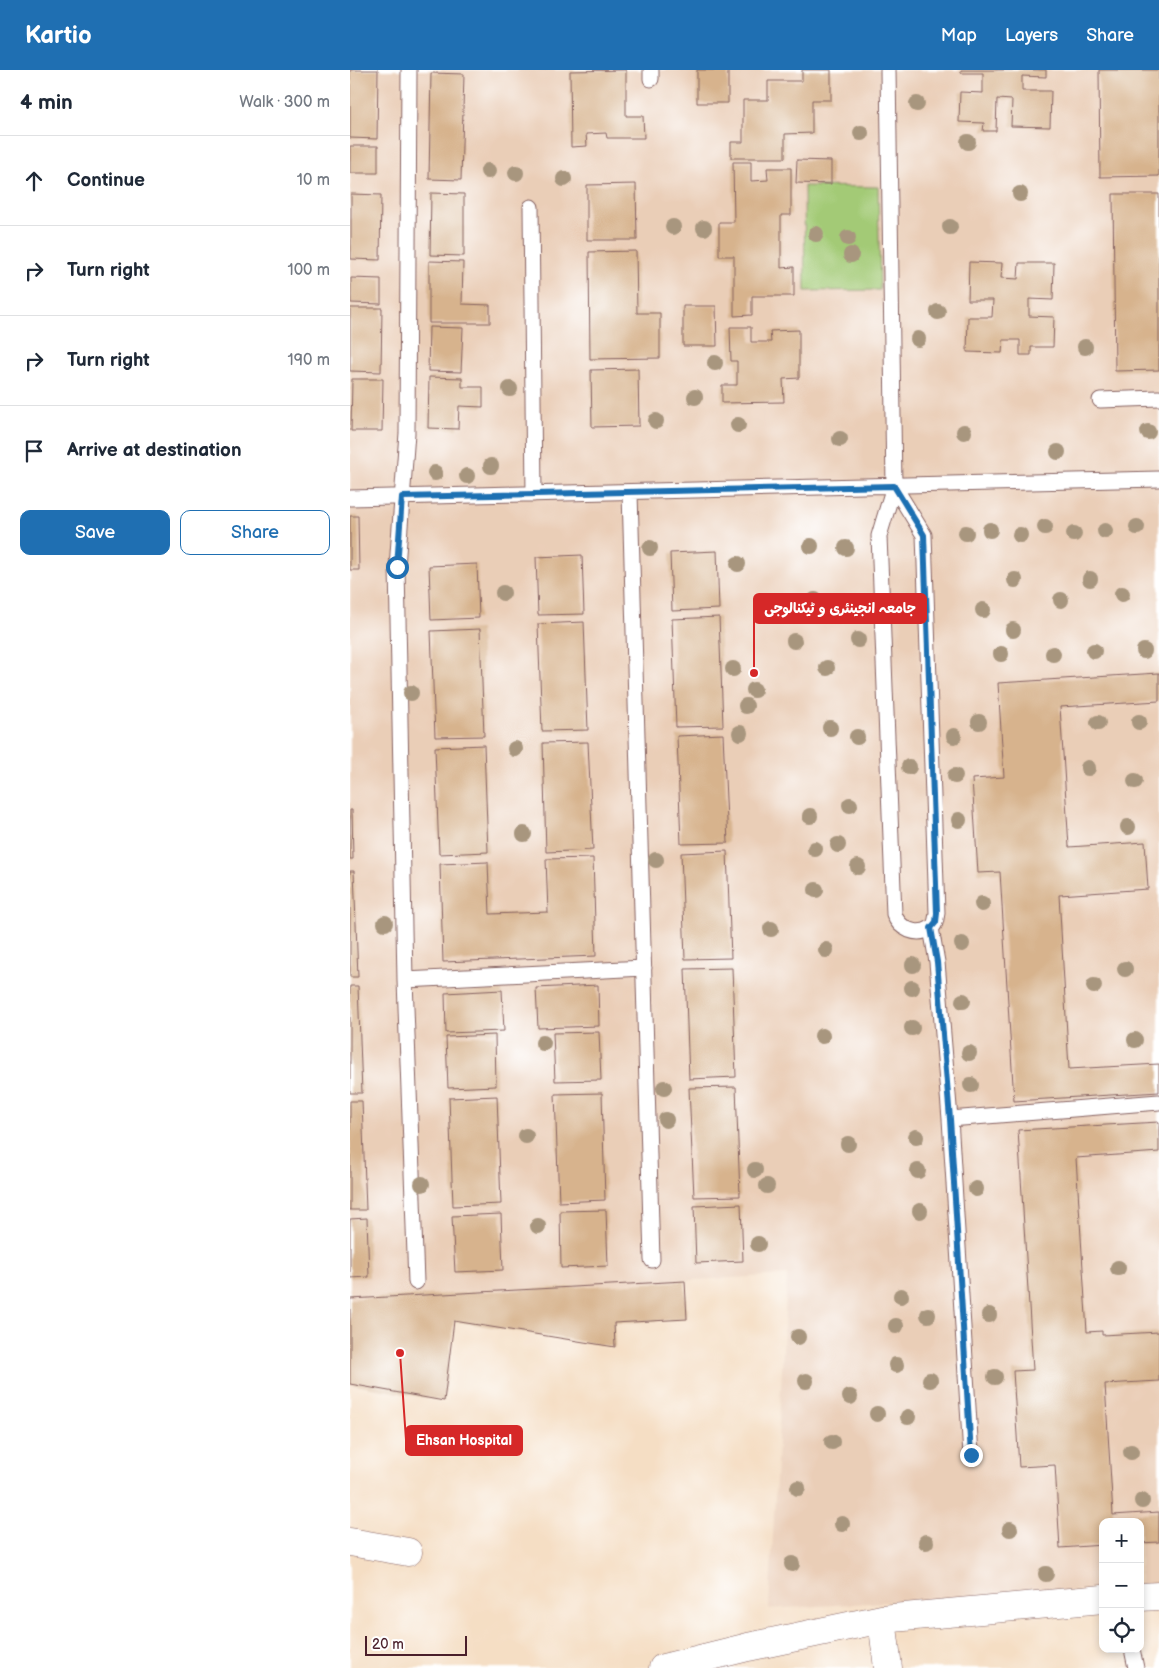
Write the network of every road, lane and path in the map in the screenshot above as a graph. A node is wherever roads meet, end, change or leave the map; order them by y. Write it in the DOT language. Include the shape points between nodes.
graph roads {
  1 [pos="409,70"];
  2 [pos="888,70"];
  3 [pos="532,208"];
  4 [pos="1159,398"];
  5 [pos="1100,400"];
  6 [pos="1159,479"];
  7 [pos="894,486"];
  8 [pos="630,493"];
  9 [pos="534,494"];
  10 [pos="402,497"];
  11 [pos="350,498"];
  12 [pos="931,928"];
  13 [pos="644,968"];
  14 [pos="405,980"];
  15 [pos="1159,1102"];
  16 [pos="950,1119"];
  17 [pos="652,1260"];
  18 [pos="416,1282"];
  19 [pos="971,1455"];
  20 [pos="350,1542"];
  21 [pos="408,1552"];
  22 [pos="1159,1596"];
  23 [pos="1144,1597"];
  24 [pos="1099,1599"];
  25 [pos="882,1619"];
  26 [pos="1133,1653"];
  27 [pos="663,1668"];
  28 [pos="888,1668"];
  29 [pos="1136,1668"];
  1 -- 10 [label="lane" via="407,434"];
  2 -- 7 [label="lane"];
  3 -- 9 [label="lane"];
  4 -- 5 [label="lane"];
  6 -- 7 [label="lane"];
  7 -- 8 [label="lane"];
  7 -- 12 [label="lane" via="924,535 937,913"];
  7 -- 12 [label="lane" via="879,536 894,914 896,922 909,931"];
  8 -- 9 [label="lane"];
  8 -- 13 [label="lane"];
  9 -- 10 [label="lane"];
  10 -- 11 [label="lane"];
  10 -- 14 [label="lane" via="397,567"];
  12 -- 16 [label="lane" via="937,962"];
  13 -- 14 [label="lane"];
  13 -- 17 [label="lane"];
  14 -- 18 [label="lane"];
  15 -- 16 [label="lane"];
  16 -- 19 [label="lane"];
  20 -- 21 [label="street"];
  22 -- 23 [label="street"];
  24 -- 25 [label="street"];
  25 -- 27 [label="street"];
  25 -- 28 [label="street"];
  26 -- 29 [label="lane"];
}
